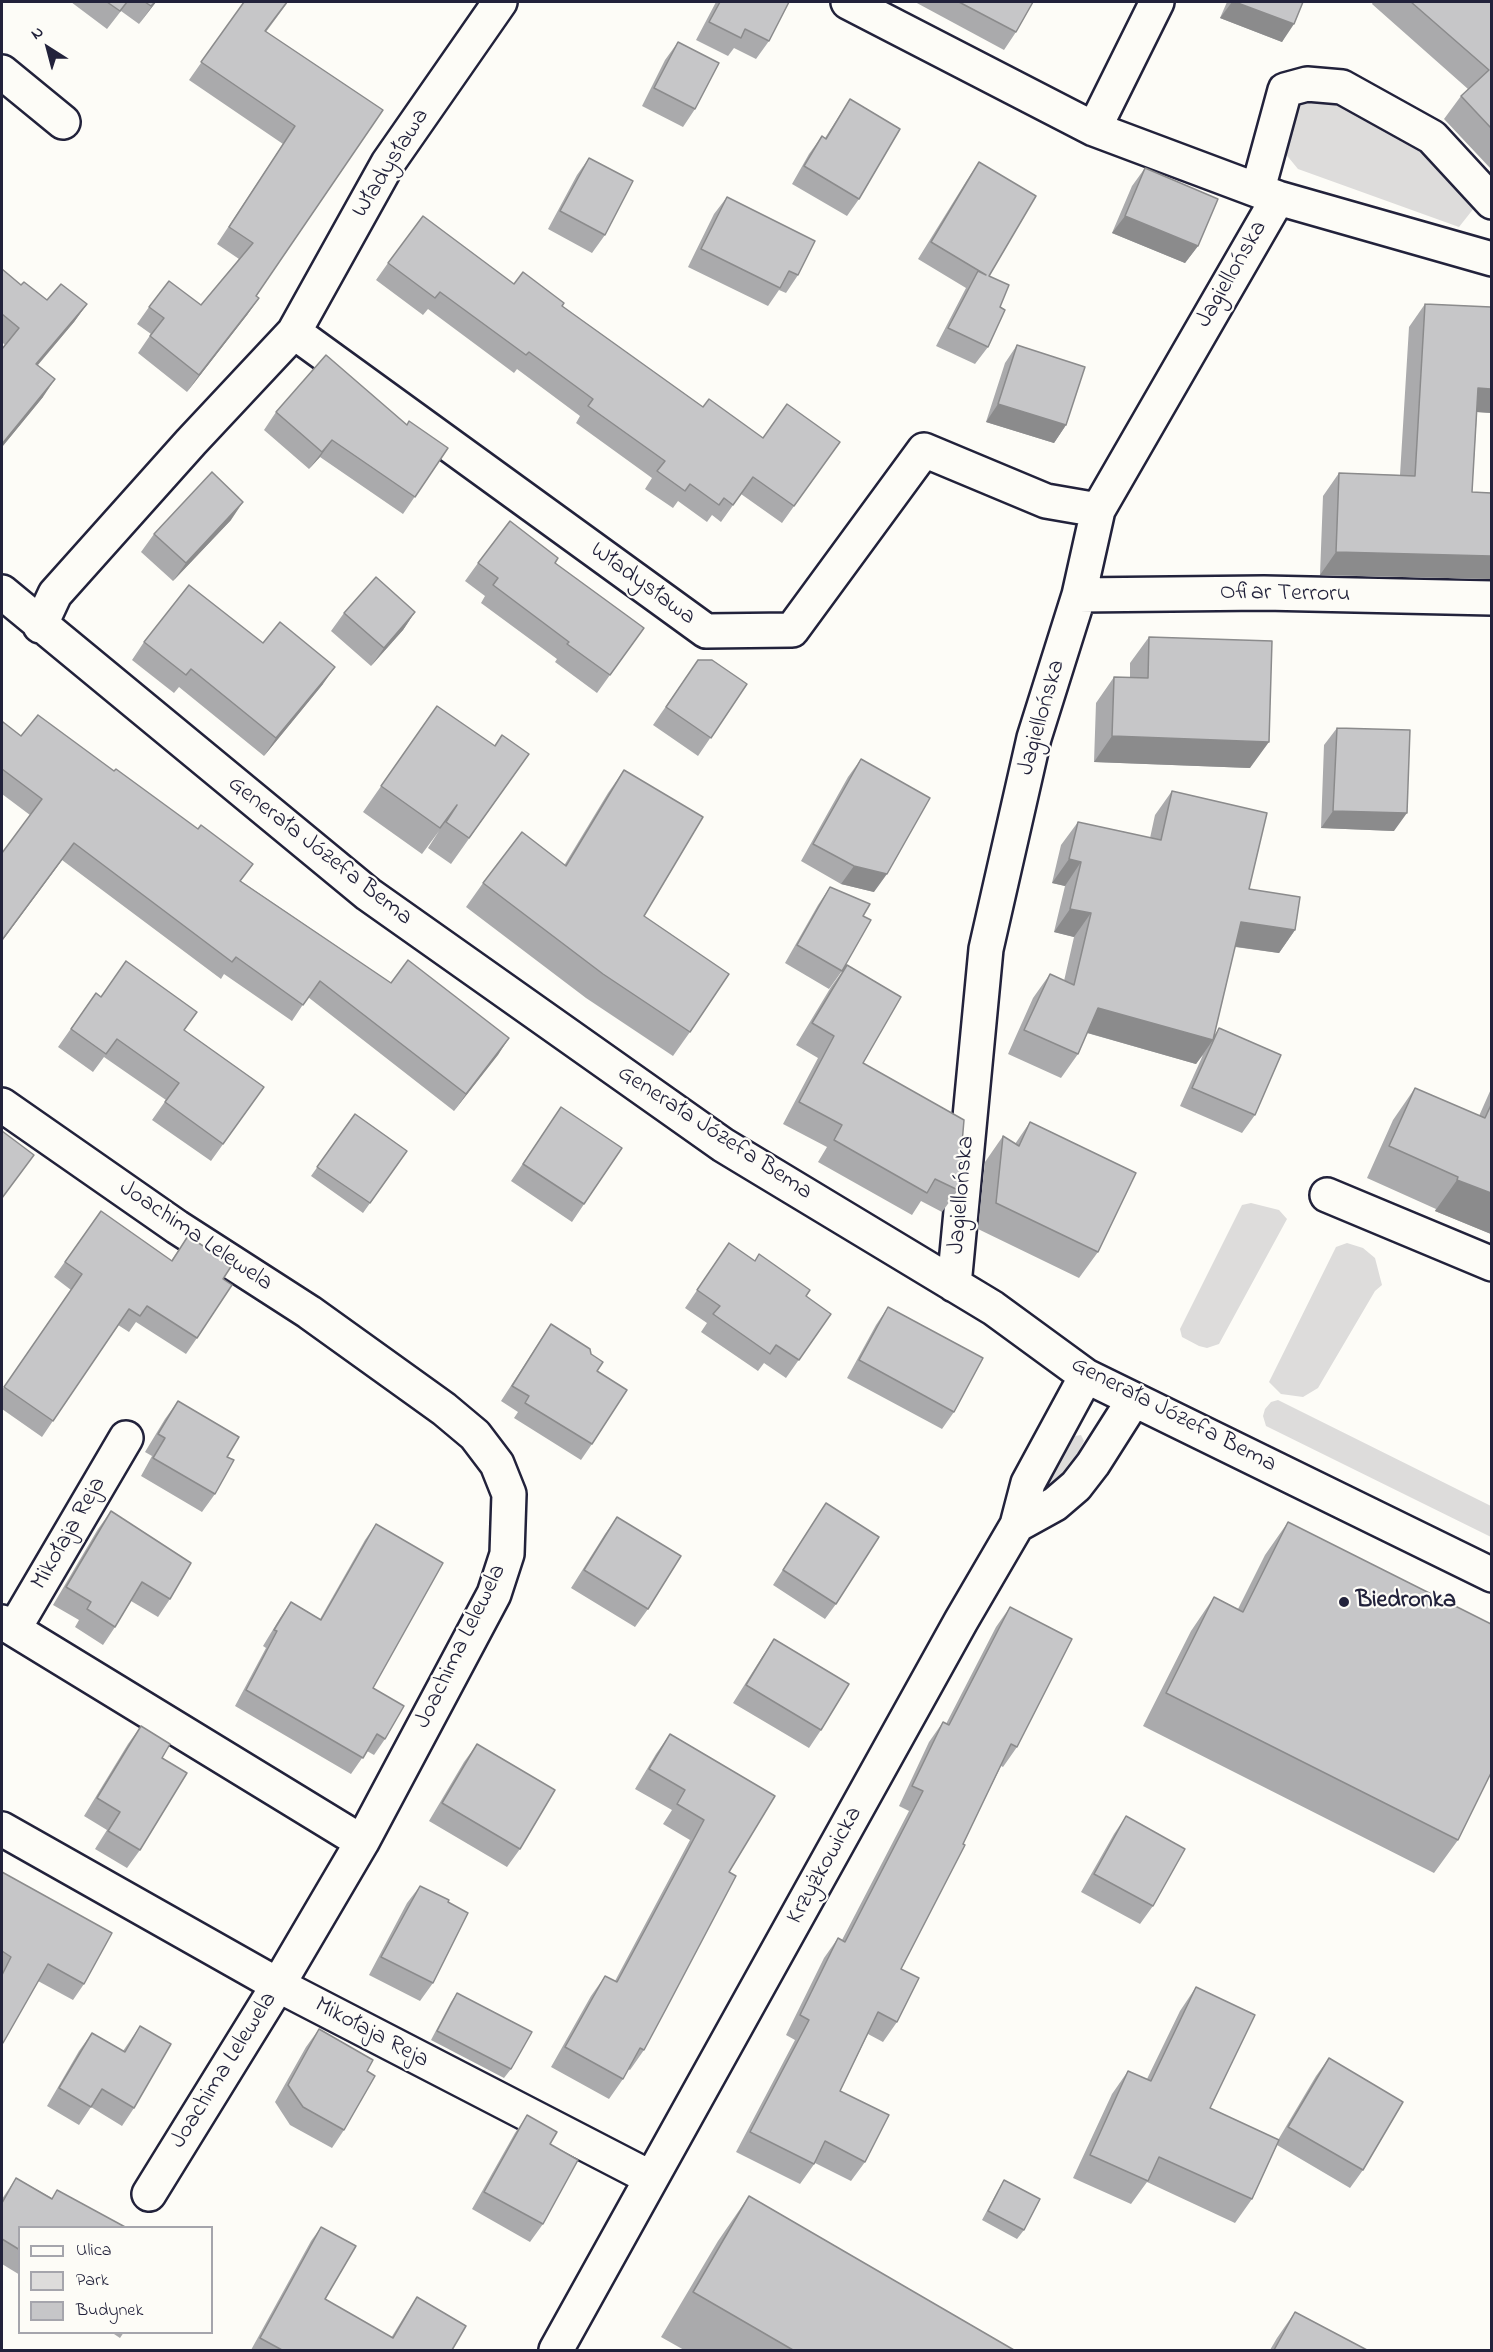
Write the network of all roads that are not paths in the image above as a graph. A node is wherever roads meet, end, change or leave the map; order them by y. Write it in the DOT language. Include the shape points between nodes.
graph roads {
  1 [pos="500,2"];
  2 [pos="848,2"];
  3 [pos="1157,2"];
  4 [pos="2,72"];
  5 [pos="63,122"];
  6 [pos="1094,129"];
  7 [pos="1268,193"];
  8 [pos="1491,202"];
  9 [pos="1491,259"];
  10 [pos="294,333"];
  11 [pos="1098,510"];
  12 [pos="2,592"];
  13 [pos="1079,595"];
  14 [pos="1491,598"];
  15 [pos="40,626"];
  16 [pos="2,1105"];
  17 [pos="1327,1195"];
  18 [pos="1491,1264"];
  19 [pos="954,1285"];
  20 [pos="1086,1376"];
  21 [pos="1133,1401"];
  22 [pos="126,1438"];
  23 [pos="1017,1526"];
  24 [pos="1491,1575"];
  25 [pos="8,1626"];
  26 [pos="2,1829"];
  27 [pos="362,1842"];
  28 [pos="278,1985"];
  29 [pos="651,2178"];
  30 [pos="149,2194"];
  31 [pos="556,2350"];
  1 -- 10 [label="street, Władysława" via="388,164"];
  2 -- 6 [label="street, Jagiellońska"];
  3 -- 6 [label="street"];
  4 -- 5 [label="street"];
  6 -- 7 [label="street, Jagiellońska"];
  7 -- 8 [label="street, Jagiellońska" via="1285,90 1307,84 1342,87 1432,137"];
  7 -- 9 [label="street, Jagiellońska"];
  7 -- 11 [label="street, Jagiellońska"];
  10 -- 11 [label="street, Władysława" via="706,631 792,630 924,450 1046,501"];
  10 -- 15 [label="street, Władysława" via="55,594"];
  11 -- 13 [label="street, Jagiellońska"];
  12 -- 15 [label="street, Generała Józefa Bema"];
  13 -- 14 [label="street, Ofiar Terroru"];
  13 -- 19 [label="street, Jagiellońska" via="1034,738 986,949"];
  15 -- 19 [label="street, Generała Józefa Bema" via="368,894 723,1145"];
  16 -- 27 [label="street, Joachima Lelewela" via="177,1227 309,1312 444,1409 475,1435 497,1464 509,1494 510,1516 507,1554 494,1594"];
  17 -- 18 [label="street"];
  19 -- 20 [label="street, Generała Józefa Bema" via="993,1308"];
  20 -- 21 [label="street, Generała Józefa Bema"];
  20 -- 23 [label="street, Krzyżkowicka" via="1028,1483"];
  21 -- 23 [label="street" via="1076,1486 1055,1504"];
  21 -- 24 [label="street, Generała Józefa Bema"];
  22 -- 25 [label="street, Mikołaja Reja"];
  23 -- 29 [label="street, Krzyżkowicka"];
  25 -- 27 [label="street, Mikołaja Reja"];
  26 -- 28 [label="street, Mikołaja Reja"];
  27 -- 28 [label="street, Joachima Lelewela"];
  28 -- 29 [label="street, Mikołaja Reja"];
  28 -- 30 [label="street, Joachima Lelewela"];
  29 -- 31 [label="street, Krzyżkowicka"];
}
